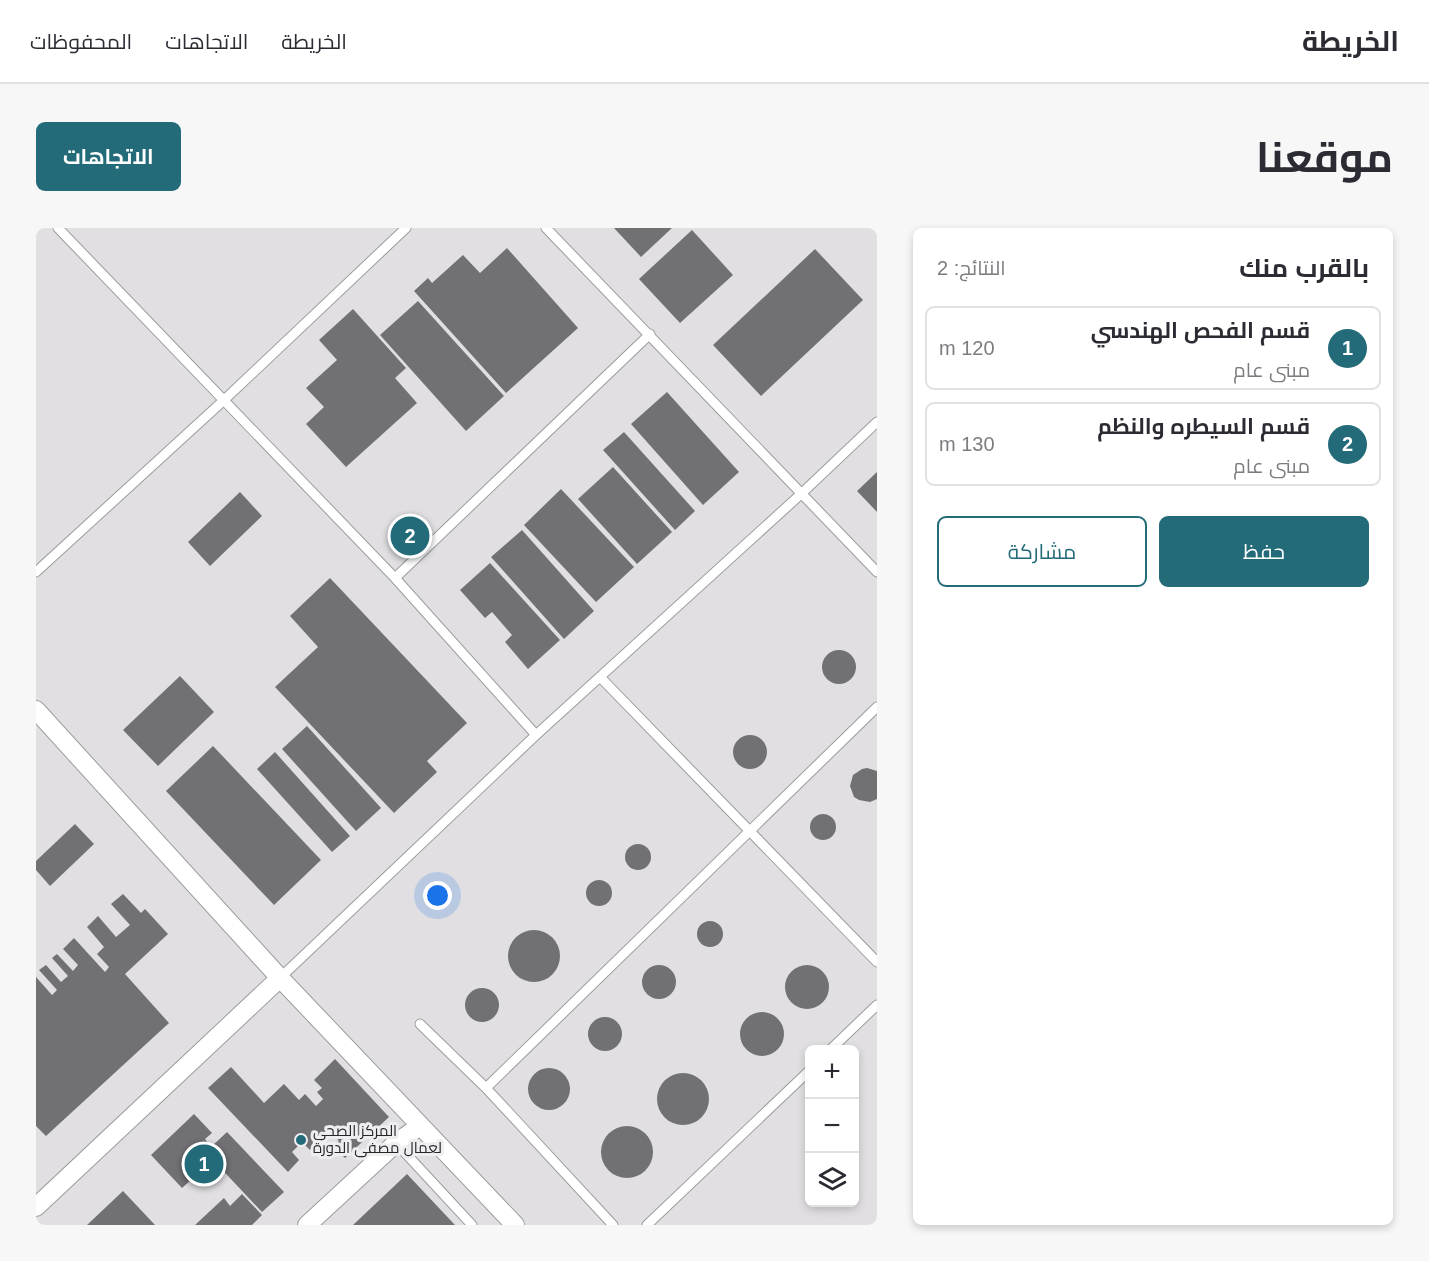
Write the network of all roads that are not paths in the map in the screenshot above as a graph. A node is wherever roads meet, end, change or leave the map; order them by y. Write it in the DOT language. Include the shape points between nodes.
graph roads {
  1 [pos="58,228"];
  2 [pos="406,228"];
  3 [pos="546,228"];
  4 [pos="650,334"];
  5 [pos="223,401"];
  6 [pos="877,422"];
  7 [pos="801,494"];
  8 [pos="36,572"];
  9 [pos="877,572"];
  10 [pos="394,578"];
  11 [pos="600,677"];
  12 [pos="877,707"];
  13 [pos="36,710"];
  14 [pos="536,735"];
  15 [pos="750,831"];
  16 [pos="877,962"];
  17 [pos="280,978"];
  18 [pos="877,1005"];
  19 [pos="420,1024"];
  20 [pos="835,1045"];
  21 [pos="805,1075"];
  22 [pos="486,1088"];
  23 [pos="420,1126"];
  24 [pos="396,1143"];
  25 [pos="36,1207"];
  26 [pos="307,1225"];
  27 [pos="472,1225"];
  28 [pos="515,1225"];
  29 [pos="613,1225"];
  30 [pos="647,1225"];
  1 -- 5 [label="lane"];
  2 -- 5 [label="lane"];
  3 -- 4 [label="lane"];
  4 -- 7 [label="lane"];
  4 -- 10 [label="lane"];
  5 -- 8 [label="lane"];
  5 -- 10 [label="lane"];
  6 -- 7 [label="lane"];
  7 -- 9 [label="lane"];
  7 -- 11 [label="lane"];
  10 -- 14 [label="lane"];
  11 -- 14 [label="lane"];
  11 -- 15 [label="lane"];
  12 -- 15 [label="lane"];
  13 -- 17 [label="street"];
  14 -- 17 [label="lane"];
  15 -- 16 [label="lane"];
  15 -- 22 [label="lane"];
  17 -- 23 [label="street"];
  17 -- 25 [label="street"];
  18 -- 20 [label="lane"];
  19 -- 22 [label="lane"];
  21 -- 30 [label="lane"];
  22 -- 29 [label="lane"];
  23 -- 24 [label="street"];
  23 -- 28 [label="street"];
  24 -- 26 [label="street"];
  24 -- 27 [label="lane"];
}
